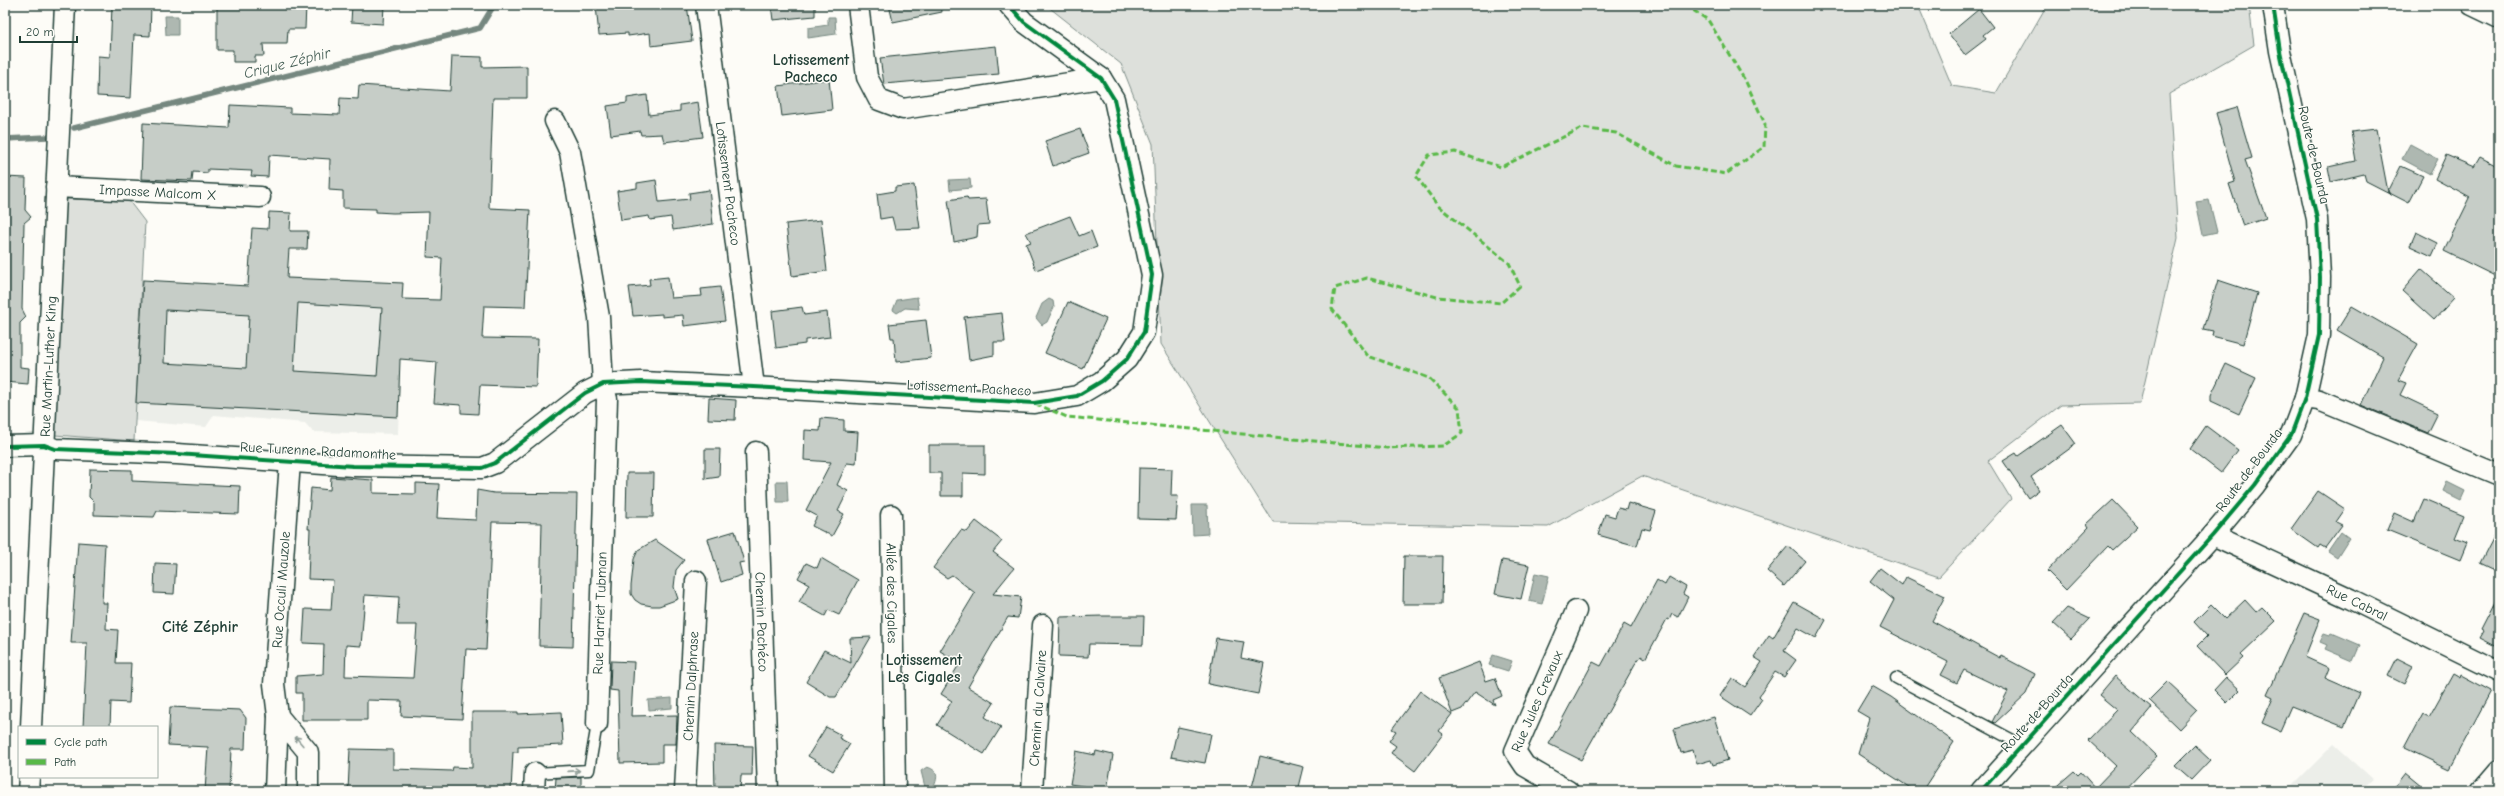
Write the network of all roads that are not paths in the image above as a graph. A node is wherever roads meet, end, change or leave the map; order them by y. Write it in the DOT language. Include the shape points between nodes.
graph roads {
  1 [pos="65,5"];
  2 [pos="706,5"];
  3 [pos="858,5"];
  4 [pos="1010,5"];
  5 [pos="2273,5"];
  6 [pos="2472,5"];
  7 [pos="2499,18"];
  8 [pos="1101,78"];
  9 [pos="555,121"];
  10 [pos="56,187"];
  11 [pos="260,197"];
  12 [pos="603,384"];
  13 [pos="754,387"];
  14 [pos="2305,398"];
  15 [pos="44,445"];
  16 [pos="5,446"];
  17 [pos="756,452"];
  18 [pos="290,462"];
  19 [pos="2499,476"];
  20 [pos="891,515"];
  21 [pos="2213,535"];
  22 [pos="696,581"];
  23 [pos="1576,612"];
  24 [pos="1043,625"];
  25 [pos="2499,672"];
  26 [pos="1896,678"];
  27 [pos="278,716"];
  28 [pos="597,724"];
  29 [pos="31,726"];
  30 [pos="2022,745"];
  31 [pos="2499,770"];
  32 [pos="29,778"];
  33 [pos="534,782"];
  34 [pos="28,791"];
  35 [pos="275,791"];
  36 [pos="308,791"];
  37 [pos="685,791"];
  38 [pos="768,791"];
  39 [pos="895,791"];
  40 [pos="1032,791"];
  41 [pos="1568,791"];
  42 [pos="1981,791"];
  43 [pos="2481,791"];
  1 -- 10 [label="street, Rue Martin-Luther King"];
  2 -- 13 [label="street, Lotissement Pacheco"];
  3 -- 8 [label="street" via="867,76 879,100 903,109"];
  4 -- 8 [label="street, Lotissement Pacheco" via="1024,22"];
  5 -- 14 [label="street, Route de Bourda" via="2280,51 2317,219 2320,276 2319,335"];
  6 -- 7 [label="street"];
  8 -- 13 [label="street, Lotissement Pacheco" via="1114,99 1152,275 1144,332 1127,358 1102,381 1077,396 1034,403"];
  9 -- 12 [label="street, Rue Harriet Tubman" via="570,152 599,317"];
  10 -- 11 [label="street, Impasse Malcom X"];
  10 -- 15 [label="street, Rue Martin-Luther King"];
  12 -- 13 [label="street, Lotissement Pacheco" via="641,382"];
  12 -- 18 [label="street, Rue Turenne Radamonthe" via="585,393 495,463 482,468"];
  12 -- 28 [label="street, Rue Harriet Tubman" via="607,399"];
  14 -- 19 [label="street" via="2319,400"];
  14 -- 21 [label="street, Route de Bourda" via="2291,436 2256,485"];
  15 -- 16 [label="street, Rue Turenne Radamonthe"];
  15 -- 18 [label="street, Rue Turenne Radamonthe" via="55,449"];
  15 -- 29 [label="street, Rue Martin-Luther King"];
  17 -- 38 [label="street, Chemin Pachéco"];
  18 -- 27 [label="street, Rue Occuli Mauzole" via="274,684"];
  20 -- 39 [label="street, Allée des Cigales"];
  21 -- 25 [label="street, Rue Cabral"];
  21 -- 30 [label="street, Route de Bourda"];
  22 -- 37 [label="street, Chemin Dalphrase"];
  23 -- 41 [label="street, Rue Jules Crevaux" via="1515,751 1525,766"];
  24 -- 40 [label="street, Chemin du Calvaire"];
  26 -- 30 [label="lane"];
  27 -- 35 [label="street, Rue Occuli Mauzole"];
  36 -- 27 [label="street, one-way" via="308,752"];
  33 -- 28 [label="lane, Rue Harriet Tubman, one-way" via="589,770"];
  30 -- 42 [label="street, Route de Bourda"];
  31 -- 43 [label="street"];
  32 -- 34 [label="street"];
}
